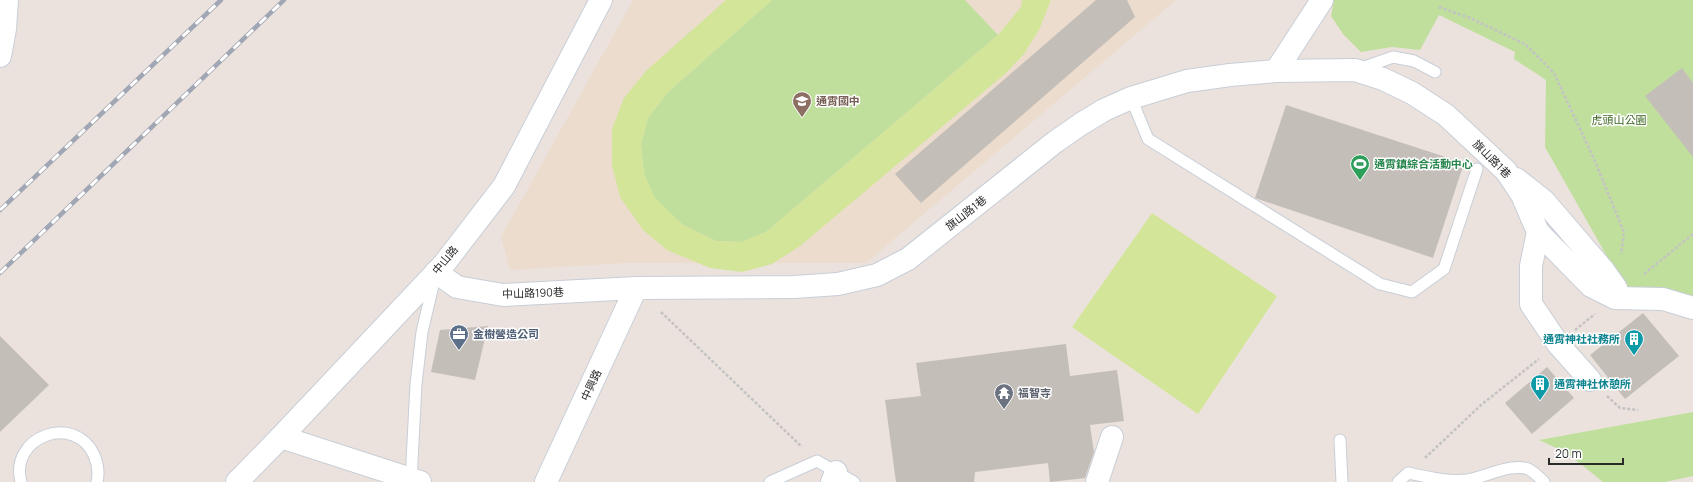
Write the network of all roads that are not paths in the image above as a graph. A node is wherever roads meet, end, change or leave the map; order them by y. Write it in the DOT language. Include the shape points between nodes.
graph roads {
  1 [pos="7,0"];
  2 [pos="601,0"];
  3 [pos="1322,0"];
  4 [pos="0,56"];
  5 [pos="1355,70"];
  6 [pos="1276,71"];
  7 [pos="1435,72"];
  8 [pos="1131,98"];
  9 [pos="1477,169"];
  10 [pos="1506,171"];
  11 [pos="1538,232"];
  12 [pos="436,272"];
  13 [pos="636,288"];
  14 [pos="1615,293"];
  15 [pos="1693,308"];
  16 [pos="1590,380"];
  17 [pos="1112,437"];
  18 [pos="281,438"];
  19 [pos="1340,440"];
  20 [pos="841,479"];
  21 [pos="414,481"];
  22 [pos="21,482"];
  23 [pos="97,482"];
  24 [pos="236,482"];
  25 [pos="546,482"];
  26 [pos="770,482"];
  27 [pos="1097,482"];
  28 [pos="1342,482"];
  29 [pos="1398,482"];
  30 [pos="1544,482"];
  1 -- 4 [label="street"];
  2 -- 12 [label="street, 中山路" via="504,186"];
  3 -- 6 [label="street"];
  5 -- 6 [label="street, 旗山路1巷"];
  5 -- 7 [label="lane" via="1393,57 1414,61"];
  5 -- 10 [label="street, 旗山路1巷" via="1383,79 1439,111"];
  6 -- 8 [label="street, 旗山路1巷" via="1187,81"];
  8 -- 9 [label="lane" via="1148,140 1380,284 1412,292 1444,269"];
  8 -- 13 [label="street, 旗山路1巷" via="1104,110 1055,142 908,259 878,275 838,284 794,288"];
  10 -- 11 [label="street, 旗山路1巷" via="1522,195"];
  10 -- 14 [label="street" via="1544,200 1604,271"];
  11 -- 14 [label="street, 旗山路1巷" via="1591,286"];
  11 -- 16 [label="street" via="1531,266 1531,304 1558,344"];
  12 -- 13 [label="street, 中山路190巷" via="457,287 503,295"];
  12 -- 18 [label="street, 中山路"];
  12 -- 21 [label="lane" via="421,340 416,384"];
  13 -- 25 [label="street, 中興路"];
  14 -- 15 [label="street, 旗山路1巷" via="1663,300"];
  17 -- 27 [label="street"];
  18 -- 21 [label="street"];
  18 -- 24 [label="street, 中山路"];
  19 -- 28 [label="lane"];
  20 -- 26 [label="lane" via="817,461"];
  22 -- 23 [label="lane" via="20,463 25,451 34,441 45,435 58,433 71,435 83,441 92,450 97,462"];
  29 -- 30 [label="lane" via="1408,473 1448,481 1466,480 1506,469 1521,468 1529,470"];
}
